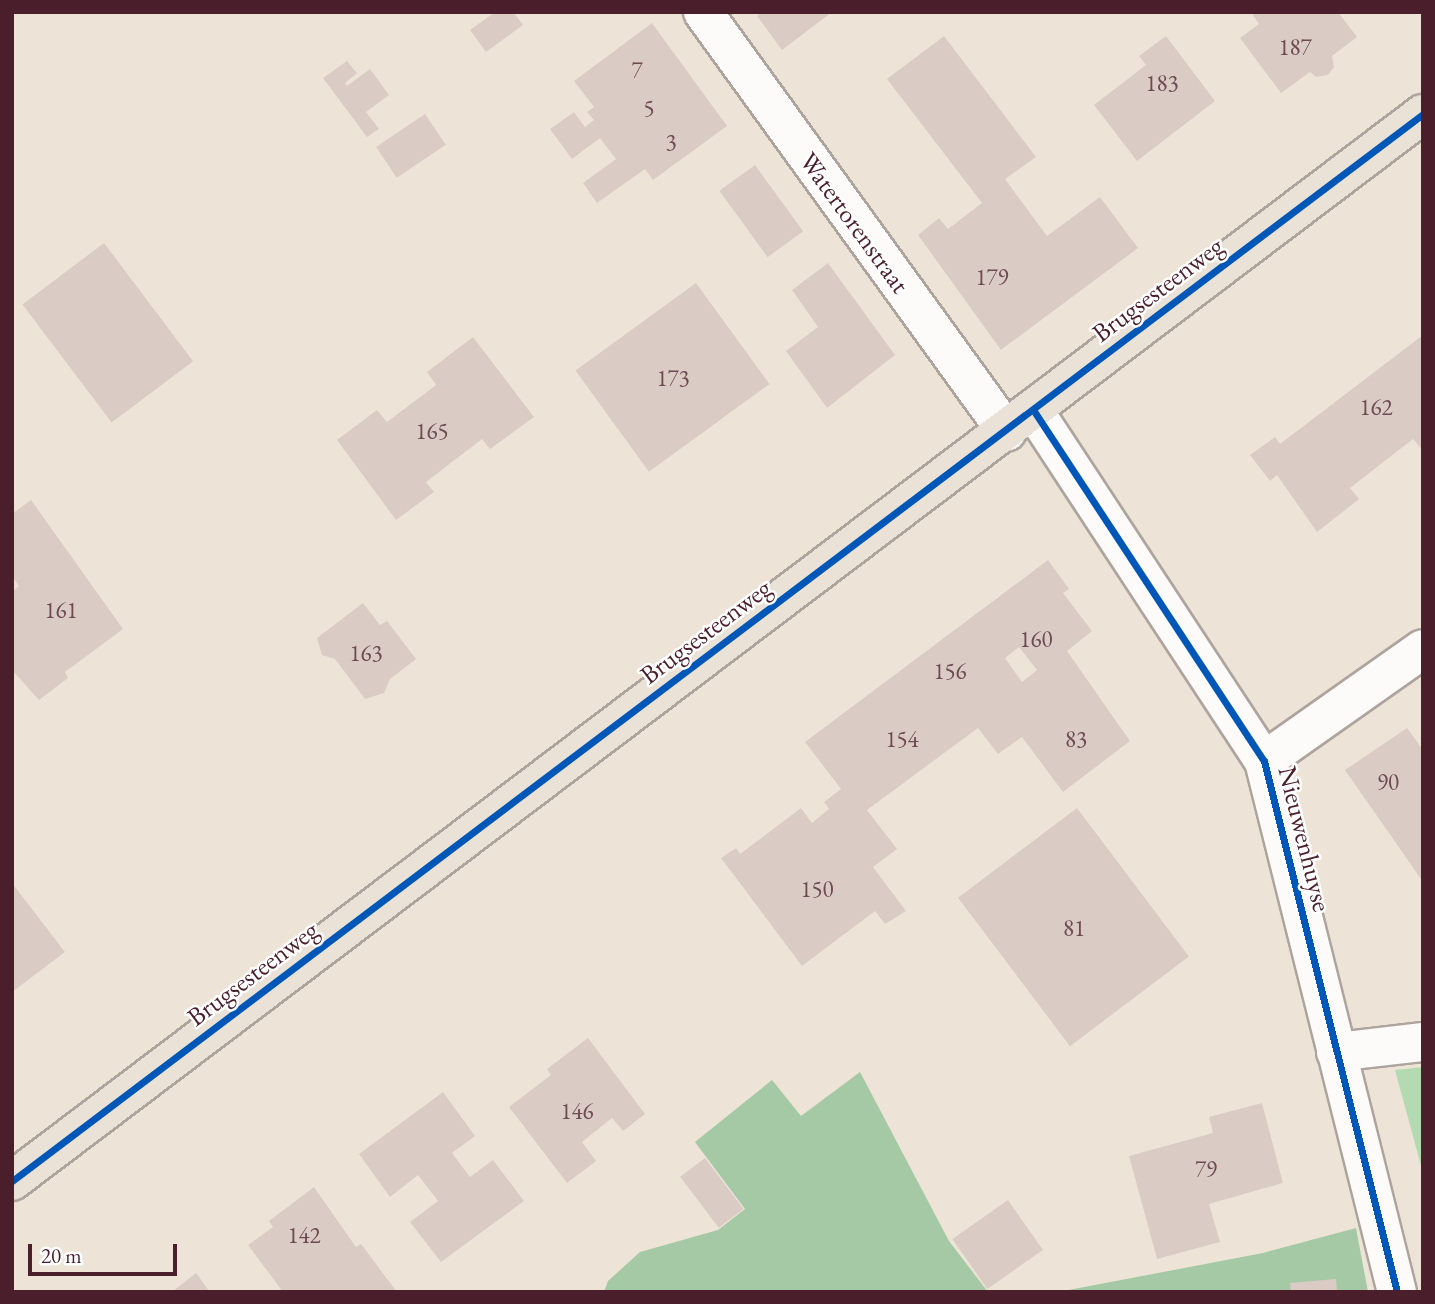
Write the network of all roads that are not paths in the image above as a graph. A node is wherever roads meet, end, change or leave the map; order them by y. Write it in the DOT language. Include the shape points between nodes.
graph roads {
  1 [pos="703,12"];
  2 [pos="1423,114"];
  3 [pos="1021,422"];
  4 [pos="1423,649"];
  5 [pos="1264,761"];
  6 [pos="1423,1042"];
  7 [pos="1336,1052"];
  8 [pos="12,1181"];
  9 [pos="1397,1292"];
  1 -- 3 [label="street, Watertorenstraat"];
  2 -- 3 [label="main road, Brugsesteenweg"];
  3 -- 5 [label="street, Nieuwenhuyse"];
  3 -- 8 [label="main road, Brugsesteenweg"];
  4 -- 5 [label="street"];
  5 -- 7 [label="street, Nieuwenhuyse"];
  6 -- 7 [label="street"];
  7 -- 9 [label="street, Nieuwenhuyse"];
}
